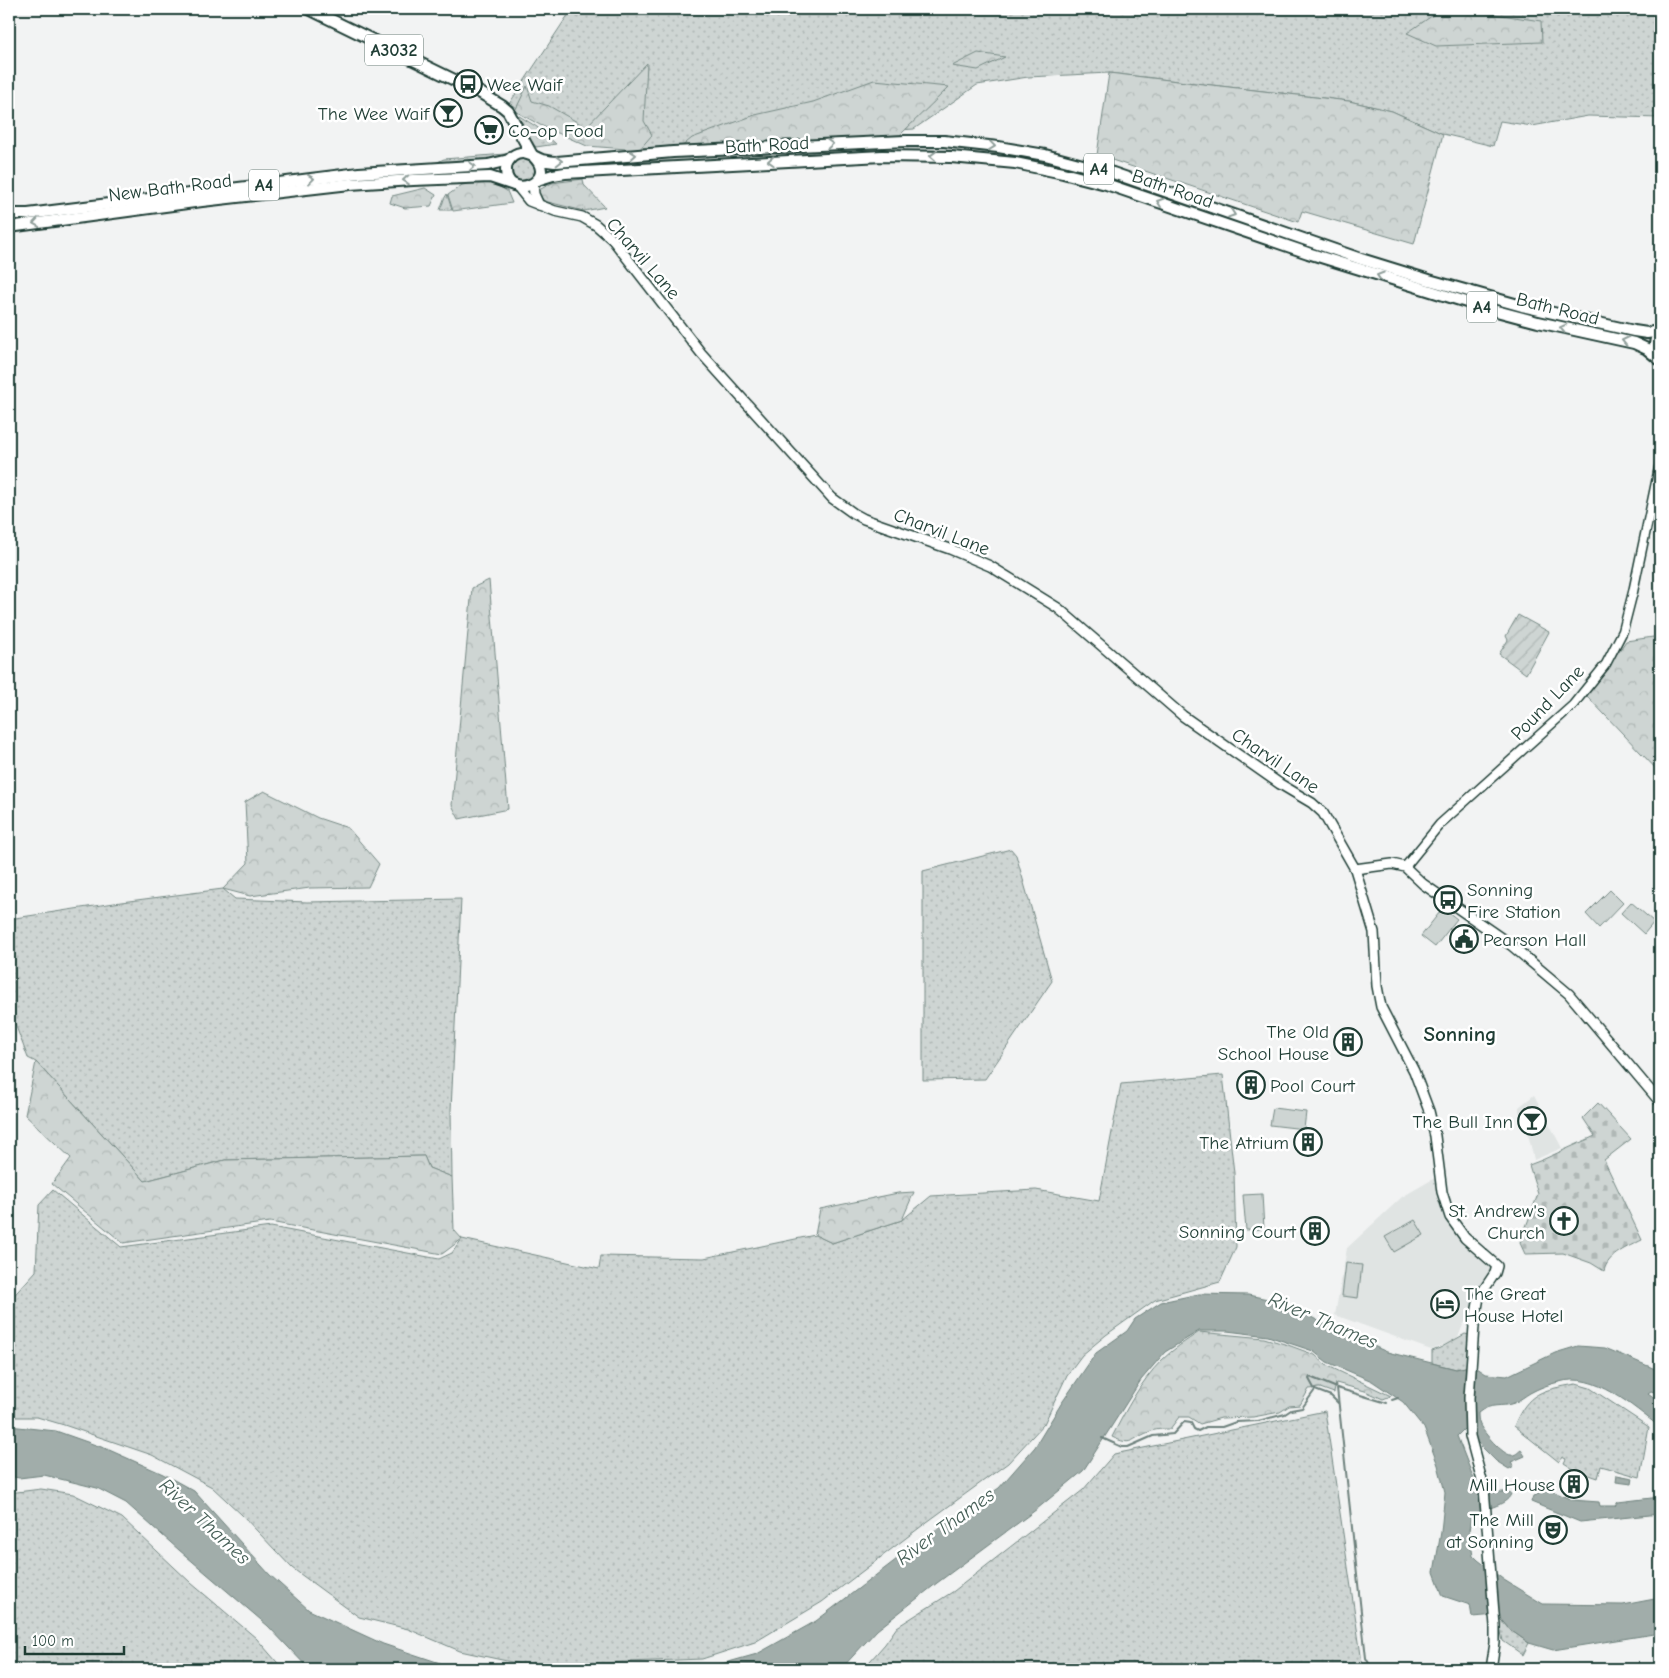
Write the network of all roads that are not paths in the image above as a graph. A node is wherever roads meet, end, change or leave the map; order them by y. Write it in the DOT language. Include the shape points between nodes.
graph roads {
  1 [pos="309,9"];
  2 [pos="518,131"];
  3 [pos="533,156"];
  4 [pos="511,158"];
  5 [pos="535,182"];
  6 [pos="516,185"];
  7 [pos="539,205"];
  8 [pos="9,214"];
  9 [pos="9,226"];
  10 [pos="1540,310"];
  11 [pos="1538,322"];
  12 [pos="1660,331"];
  13 [pos="1660,360"];
  14 [pos="1660,463"];
  15 [pos="1405,867"];
  16 [pos="1355,869"];
  17 [pos="1660,1102"];
  18 [pos="1491,1669"];
  1 -- 2 [label="main road, A3032" via="479,92 508,111"];
  2 -- 3 [label="main road, A3032"];
  2 -- 4 [label="main road"];
  3 -- 4 [label="main road, Bath Road / A4" via="522,153"];
  3 -- 5 [label="main road" via="540,169"];
  3 -- 10 [label="main road, Bath Road / A4, one-way" via="557,162 673,152 905,141 944,141 998,147 1105,170 1392,269"];
  4 -- 6 [label="main road" via="506,174"];
  8 -- 4 [label="main road, New Bath Road / A4, one-way" via="359,173 488,165"];
  5 -- 6 [label="main road, Bath Road / A4" via="524,187"];
  5 -- 7 [label="main road" via="534,194"];
  11 -- 5 [label="main road, Bath Road / A4, one-way" via="1371,273 1106,184 1005,162 882,156 565,172"];
  6 -- 7 [label="main road, Charvil Lane" via="529,201"];
  6 -- 9 [label="main road, New Bath Road / A4, one-way" via="490,177 350,184"];
  7 -- 16 [label="main road, Charvil Lane" via="582,217 613,240 701,353 832,498 864,519 990,566 1058,608 1183,716 1312,803 1323,813"];
  10 -- 11 [label="main road"];
  10 -- 12 [label="main road, Bath Road / A4" via="1639,332"];
  13 -- 11 [label="main road, Bath Road / A4, one-way" via="1634,343"];
  12 -- 13 [label="main road" via="1654,343"];
  14 -- 15 [label="street, Pound Lane" via="1623,631 1606,664 1573,704 1440,824"];
  15 -- 16 [label="main road" via="1392,864"];
  15 -- 17 [label="main road" via="1423,884 1511,945 1569,994"];
  16 -- 18 [label="main road, Charvil Lane" via="1374,932 1381,1007 1414,1072 1429,1111 1442,1192 1450,1217 1465,1238 1497,1266 1479,1297 1474,1326 1470,1436 1484,1488 1495,1642"];
}
